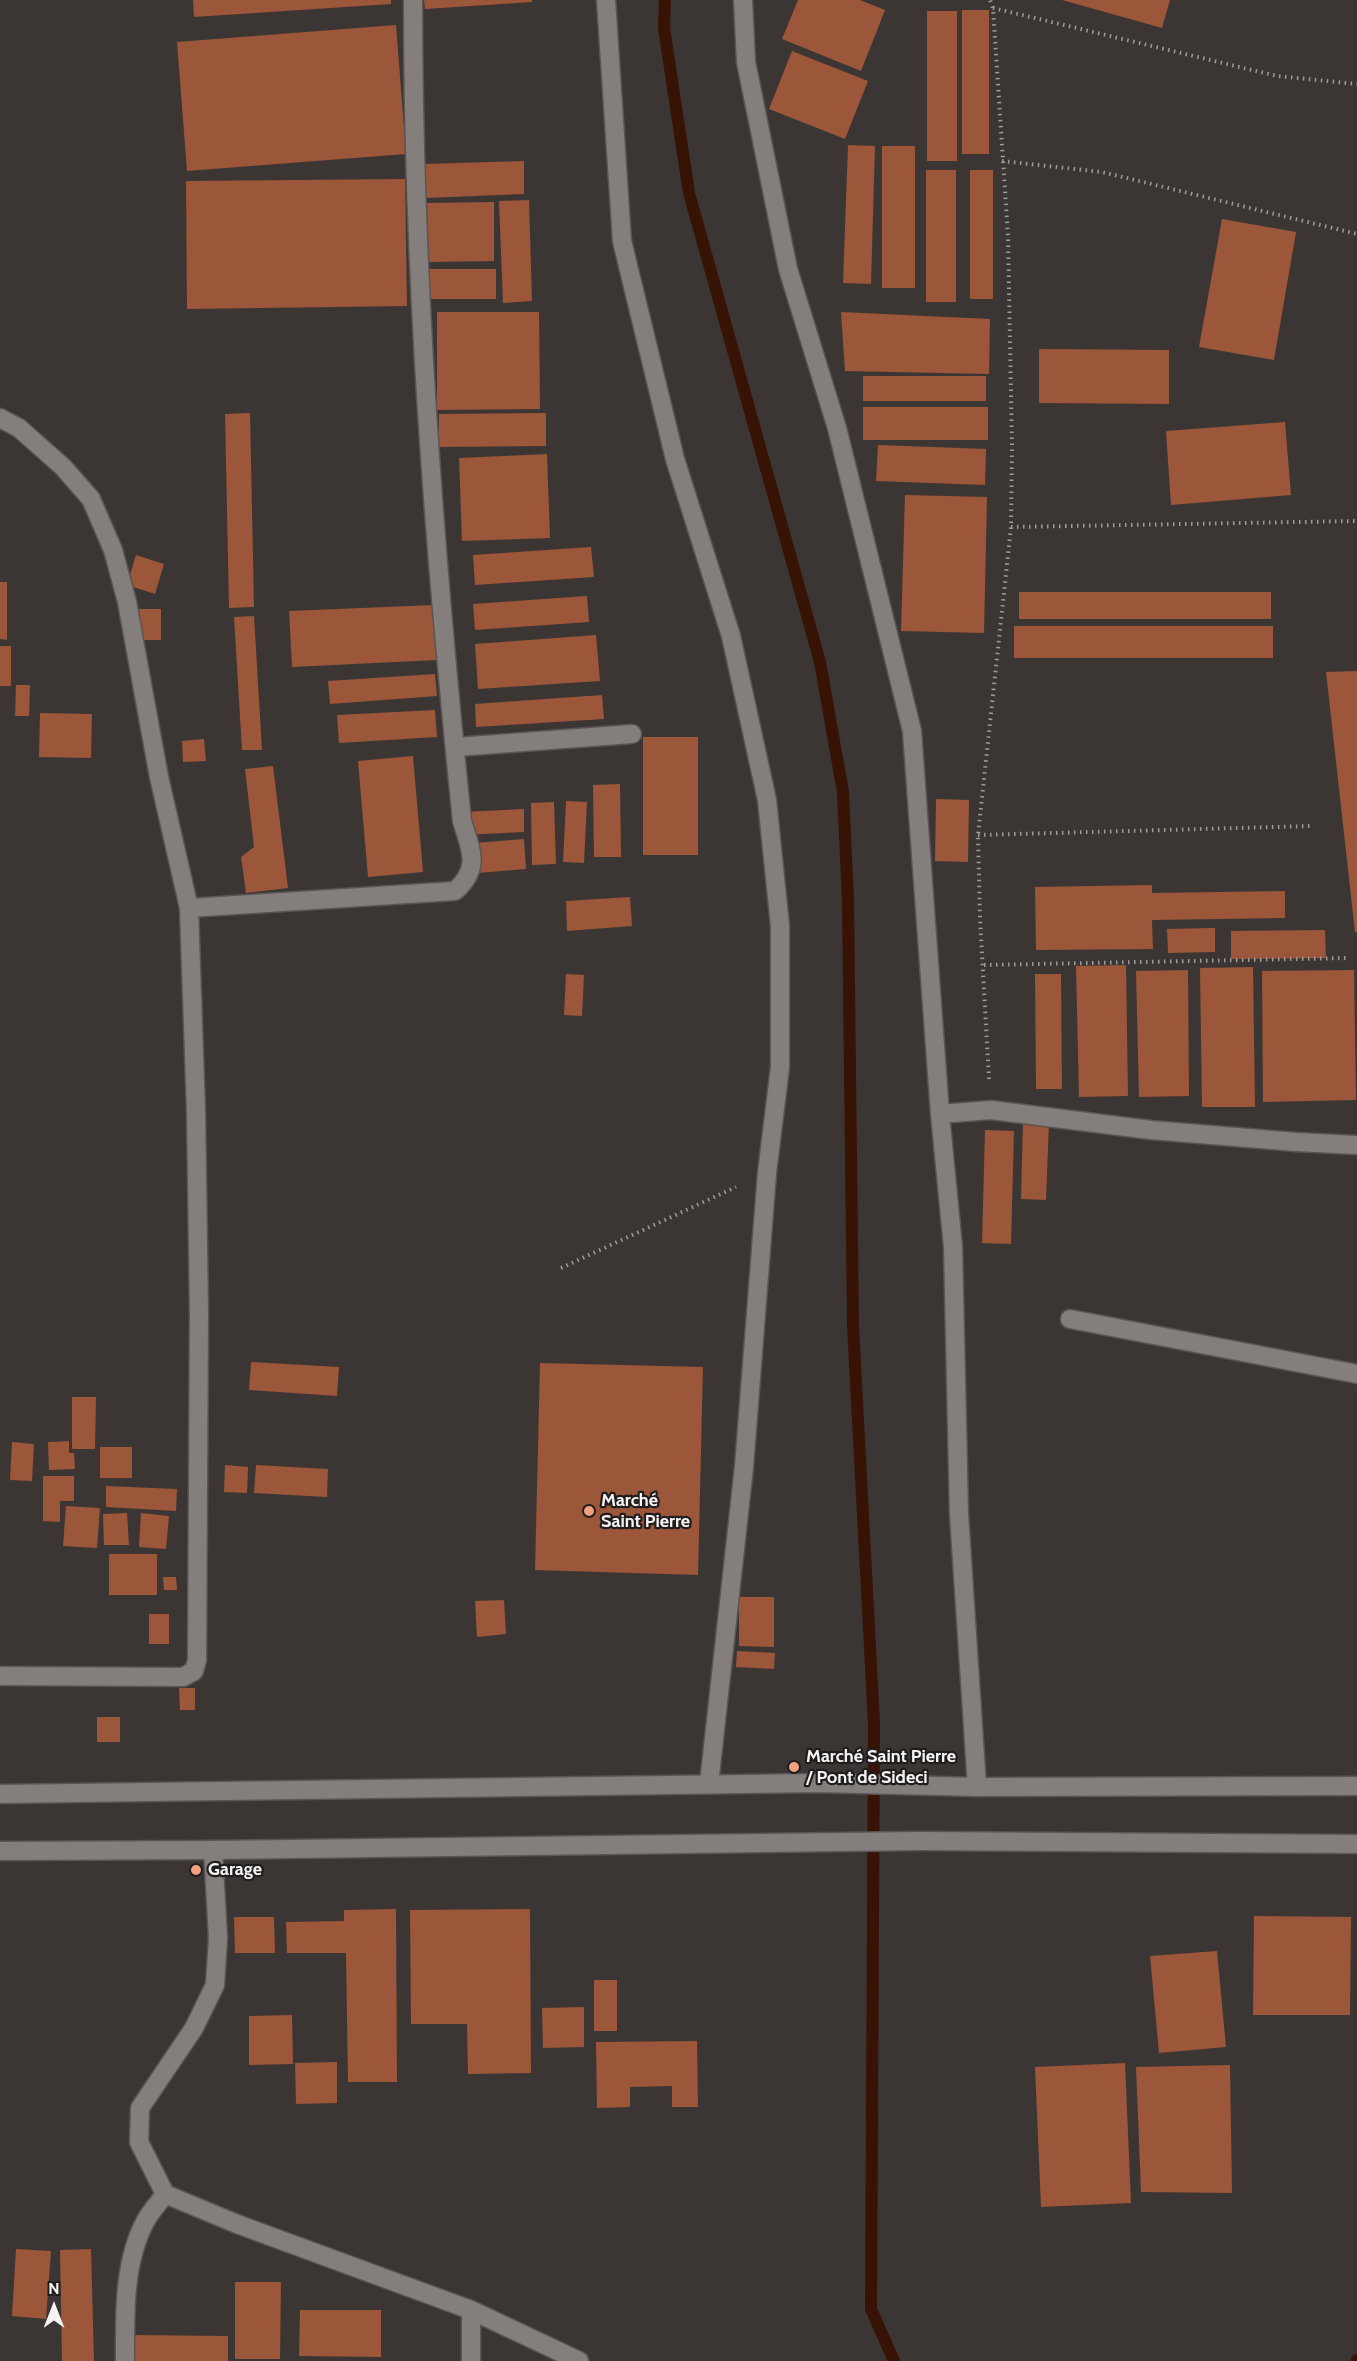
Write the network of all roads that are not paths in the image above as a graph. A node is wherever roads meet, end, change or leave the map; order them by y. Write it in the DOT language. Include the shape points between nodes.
graph roads {
  1 [pos="413,0"];
  2 [pos="606,0"];
  3 [pos="743,0"];
  4 [pos="0,418"];
  5 [pos="632,734"];
  6 [pos="456,747"];
  7 [pos="189,908"];
  8 [pos="940,1114"];
  9 [pos="1357,1145"];
  10 [pos="1070,1319"];
  11 [pos="1357,1374"];
  12 [pos="0,1676"];
  13 [pos="709,1784"];
  14 [pos="1357,1786"];
  15 [pos="977,1787"];
  16 [pos="0,1794"];
  17 [pos="1357,1844"];
  18 [pos="213,1850"];
  19 [pos="0,1851"];
  20 [pos="165,2194"];
  21 [pos="471,2310"];
  22 [pos="125,2361"];
  23 [pos="471,2361"];
  24 [pos="579,2361"];
  1 -- 6 [label="street" via="413,115 431,476"];
  2 -- 13 [label="street" via="622,241 675,459 731,636 767,800 780,926 780,1067 767,1173 744,1467"];
  3 -- 8 [label="street" via="746,62 788,268 837,428 912,732"];
  4 -- 7 [label="street" via="19,428 63,467 91,499 113,550"];
  5 -- 6 [label="street"];
  6 -- 7 [label="street" via="462,821 472,865 468,880 455,891"];
  7 -- 12 [label="street" via="199,1312 194,1671 183,1677"];
  8 -- 9 [label="street" via="991,1110 1151,1130"];
  8 -- 15 [label="street" via="953,1247 959,1514"];
  10 -- 11 [label="street"];
  13 -- 15 [label="street"];
  13 -- 16 [label="street"];
  14 -- 15 [label="street"];
  17 -- 18 [label="street" via="920,1840"];
  18 -- 19 [label="street"];
  18 -- 20 [label="street" via="218,1938 215,1985 194,2028 140,2108 139,2142"];
  20 -- 21 [label="street"];
  20 -- 22 [label="street" via="146,2221 129,2266"];
  21 -- 23 [label="street"];
  21 -- 24 [label="street"];
}
